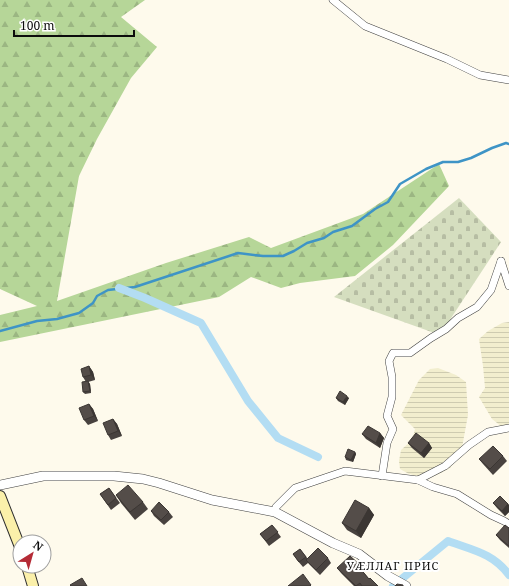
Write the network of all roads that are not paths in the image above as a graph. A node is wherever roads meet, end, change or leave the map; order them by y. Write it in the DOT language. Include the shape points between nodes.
graph roads {
  1 [pos="333,0"];
  2 [pos="509,80"];
  3 [pos="509,286"];
  4 [pos="509,428"];
  5 [pos="382,476"];
  6 [pos="418,480"];
  7 [pos="0,485"];
  8 [pos="0,496"];
  9 [pos="275,512"];
  10 [pos="509,524"];
  11 [pos="15,534"];
  12 [pos="29,574"];
  13 [pos="33,586"];
  14 [pos="406,586"];
  1 -- 2 [label="street" via="365,26 480,75"];
  3 -- 5 [label="street" via="501,261 490,290 477,308 458,318 410,353 393,353 389,361 392,397 386,416 393,429 387,443"];
  4 -- 6 [label="street" via="488,432 445,466"];
  5 -- 6 [label="street"];
  5 -- 9 [label="street" via="346,471 295,488 276,507"];
  6 -- 10 [label="street" via="457,494"];
  7 -- 9 [label="street" via="43,476 143,479 212,500"];
  8 -- 11 [label="main road"];
  9 -- 14 [label="street" via="333,544 359,554"];
  12 -- 13 [label="main road"];
}
